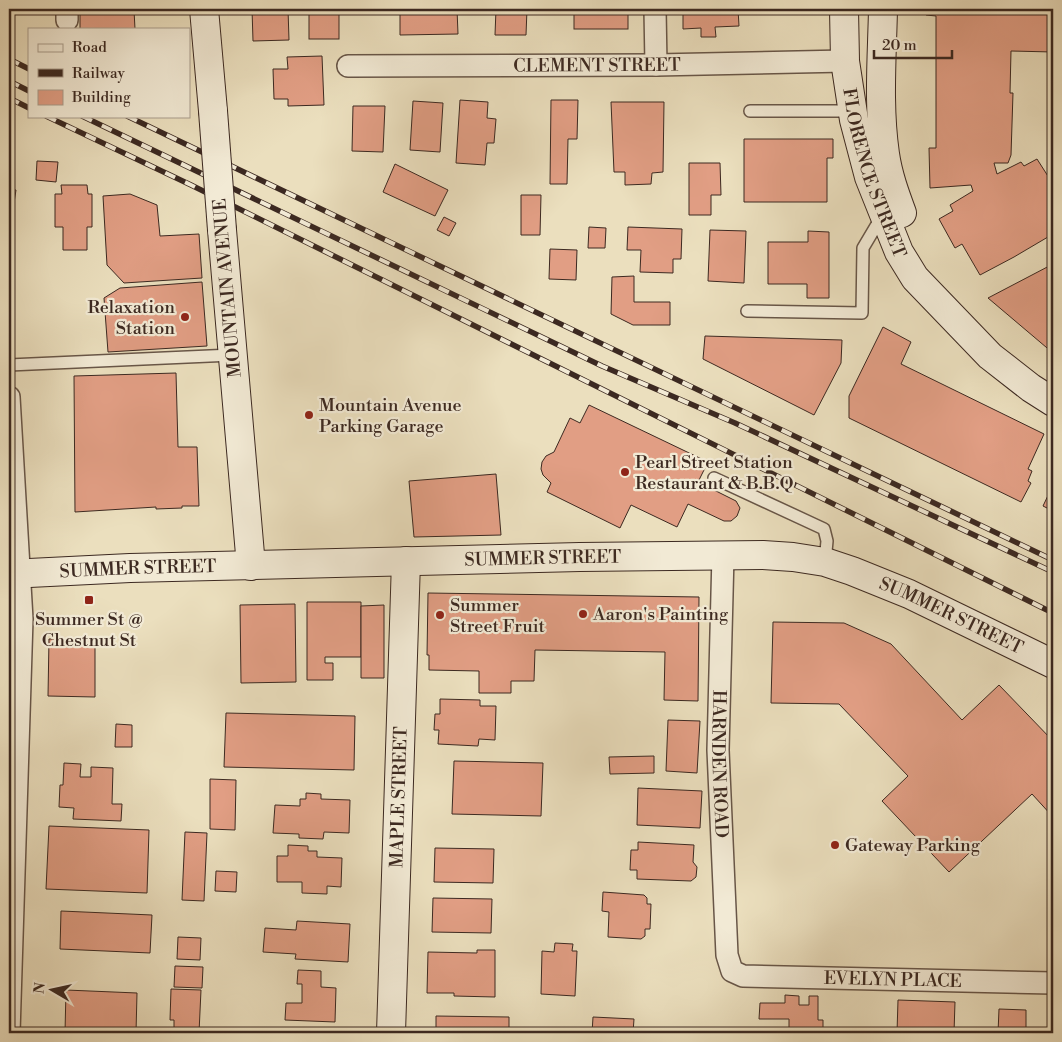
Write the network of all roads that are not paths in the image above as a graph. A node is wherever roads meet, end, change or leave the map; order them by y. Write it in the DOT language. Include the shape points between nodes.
graph roads {
  1 [pos="204,9"];
  2 [pos="655,9"];
  3 [pos="844,9"];
  4 [pos="883,9"];
  5 [pos="845,62"];
  6 [pos="656,65"];
  7 [pos="348,66"];
  8 [pos="750,111"];
  9 [pos="852,111"];
  10 [pos="883,214"];
  11 [pos="747,311"];
  12 [pos="952,315"];
  13 [pos="232,355"];
  14 [pos="9,365"];
  15 [pos="9,397"];
  16 [pos="1053,402"];
  17 [pos="714,478"];
  18 [pos="724,555"];
  19 [pos="406,561"];
  20 [pos="824,562"];
  21 [pos="251,566"];
  22 [pos="14,573"];
  23 [pos="1053,664"];
  24 [pos="732,971"];
  25 [pos="10,983"];
  26 [pos="1053,983"];
  27 [pos="9,1033"];
  28 [pos="391,1033"];
  1 -- 13 [label="street, MOUNTAIN AVENUE, bridge"];
  2 -- 6 [label="street"];
  3 -- 5 [label="street, FLORENCE STREET"];
  4 -- 12 [label="street, FLORENCE STREET" via="880,102 885,156 906,226"];
  5 -- 6 [label="street, CLEMENT STREET"];
  5 -- 9 [label="street, FLORENCE STREET"];
  6 -- 7 [label="street, CLEMENT STREET"];
  8 -- 9 [label="lane"];
  9 -- 10 [label="street, FLORENCE STREET"];
  10 -- 11 [label="lane" via="863,248 862,313"];
  10 -- 12 [label="street, FLORENCE STREET" via="899,252 915,278"];
  12 -- 16 [label="street, FLORENCE STREET" via="990,356"];
  13 -- 14 [label="lane"];
  13 -- 21 [label="street, MOUNTAIN AVENUE"];
  15 -- 22 [label="street"];
  17 -- 20 [label="lane" via="824,530 828,541"];
  18 -- 19 [label="street, SUMMER STREET"];
  18 -- 20 [label="street, SUMMER STREET" via="786,556"];
  18 -- 24 [label="street, HARNDEN ROAD" via="718,750 727,955"];
  19 -- 21 [label="street, SUMMER STREET"];
  19 -- 28 [label="street, MAPLE STREET"];
  20 -- 23 [label="street, SUMMER STREET" via="909,594"];
  21 -- 22 [label="street, SUMMER STREET"];
  22 -- 25 [label="street" via="22,619"];
  24 -- 26 [label="street, EVELYN PLACE" via="744,976"];
  25 -- 27 [label="street"];
}
